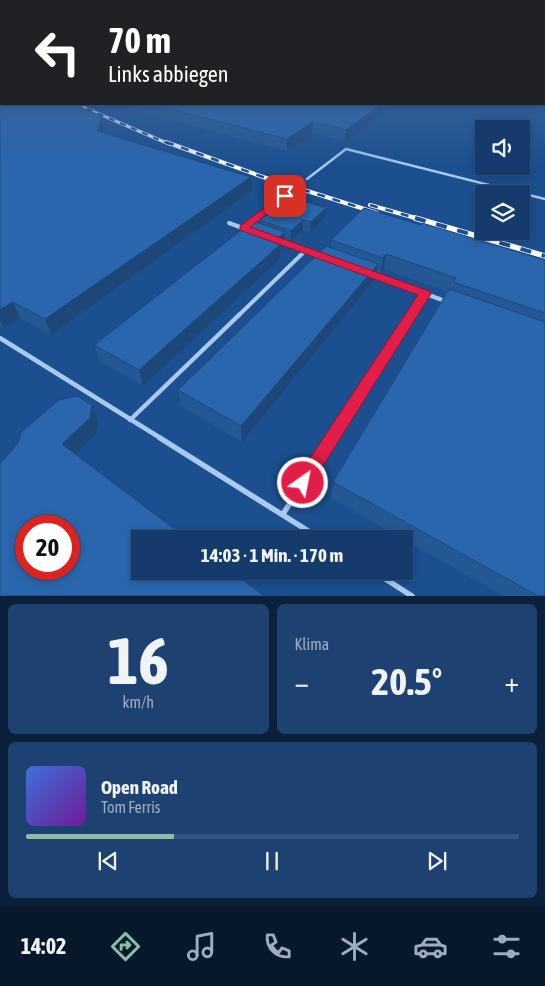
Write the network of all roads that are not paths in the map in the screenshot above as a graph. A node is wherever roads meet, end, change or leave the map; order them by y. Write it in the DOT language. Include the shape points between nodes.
graph roads {
  1 [pos="307,179"];
  2 [pos="545,199"];
  3 [pos="271,207"];
  4 [pos="229,223"];
  5 [pos="244,228"];
  6 [pos="252,231"];
  7 [pos="279,241"];
  8 [pos="306,250"];
  9 [pos="324,257"];
  10 [pos="370,274"];
  11 [pos="425,294"];
  12 [pos="452,304"];
  13 [pos="0,338"];
  14 [pos="130,420"];
  15 [pos="283,514"];
  16 [pos="307,530"];
  17 [pos="387,580"];
  18 [pos="412,596"];
  1 -- 2 [label="lane" via="346,148"];
  3 -- 5 [label="lane"];
  4 -- 5 [label="lane"];
  5 -- 6 [label="lane"];
  7 -- 8 [label="lane"];
  8 -- 9 [label="lane"];
  8 -- 14 [label="lane"];
  10 -- 11 [label="lane"];
  11 -- 12 [label="lane"];
  11 -- 15 [label="lane"];
  13 -- 14 [label="lane"];
  14 -- 15 [label="lane"];
  15 -- 16 [label="lane"];
  17 -- 18 [label="lane"];
}
